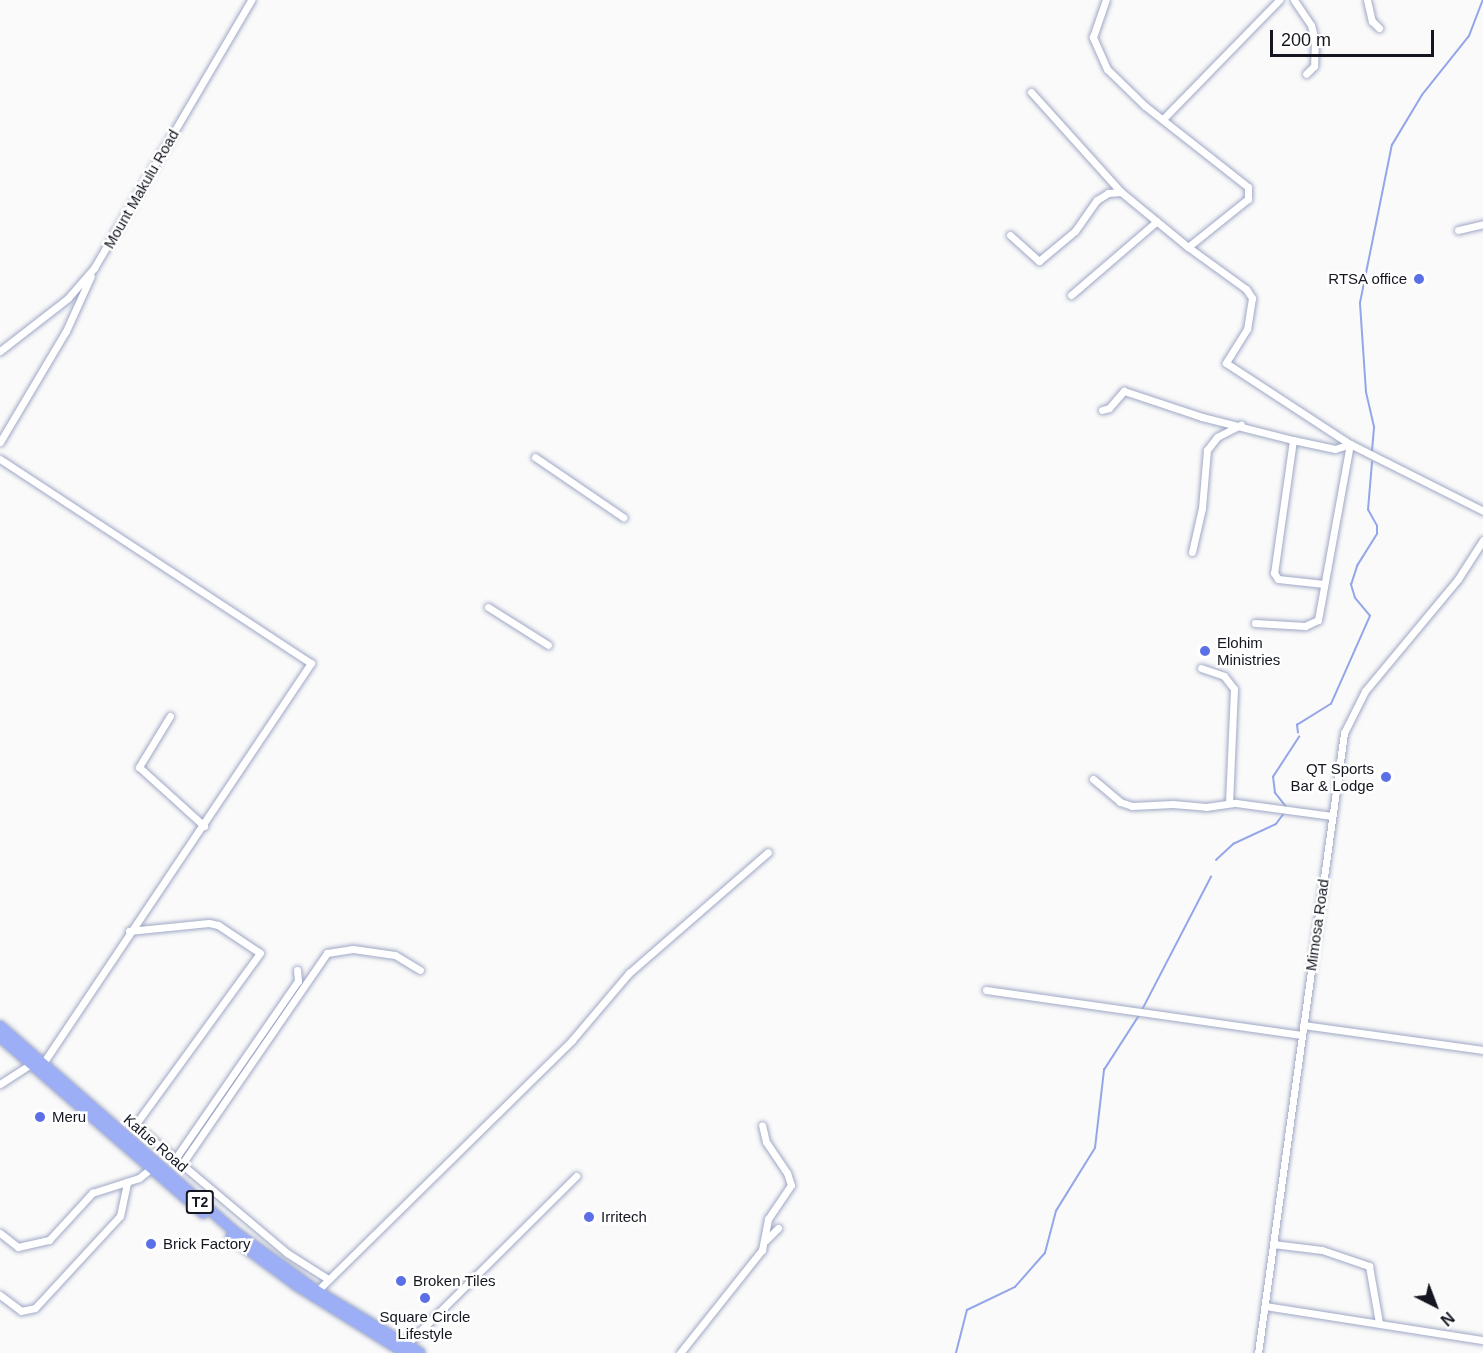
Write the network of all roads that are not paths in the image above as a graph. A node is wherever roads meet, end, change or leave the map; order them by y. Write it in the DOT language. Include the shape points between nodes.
graph roads {
  1 [pos="251,0"];
  2 [pos="1106,0"];
  3 [pos="1280,0"];
  4 [pos="1294,0"];
  5 [pos="1367,0"];
  6 [pos="1379,28"];
  7 [pos="1306,74"];
  8 [pos="1031,92"];
  9 [pos="1164,118"];
  10 [pos="1121,192"];
  11 [pos="1157,221"];
  12 [pos="1483,224"];
  13 [pos="1458,230"];
  14 [pos="1010,235"];
  15 [pos="1188,247"];
  16 [pos="94,268"];
  17 [pos="1071,295"];
  18 [pos="0,351"];
  19 [pos="1102,410"];
  20 [pos="1241,425"];
  21 [pos="1293,440"];
  22 [pos="0,442"];
  23 [pos="1350,444"];
  24 [pos="535,457"];
  25 [pos="0,459"];
  26 [pos="1483,511"];
  27 [pos="622,517"];
  28 [pos="1483,540"];
  29 [pos="1192,552"];
  30 [pos="1324,584"];
  31 [pos="488,607"];
  32 [pos="1255,623"];
  33 [pos="548,645"];
  34 [pos="1201,668"];
  35 [pos="170,716"];
  36 [pos="1093,779"];
  37 [pos="1229,803"];
  38 [pos="1332,816"];
  39 [pos="204,826"];
  40 [pos="768,852"];
  41 [pos="129,931"];
  42 [pos="297,970"];
  43 [pos="420,970"];
  44 [pos="986,990"];
  45 [pos="0,1026"];
  46 [pos="1303,1026"];
  47 [pos="1302,1035"];
  48 [pos="0,1037"];
  49 [pos="1483,1050"];
  50 [pos="43,1063"];
  51 [pos="31,1064"];
  52 [pos="0,1084"];
  53 [pos="762,1125"];
  54 [pos="178,1162"];
  55 [pos="150,1169"];
  56 [pos="168,1174"];
  57 [pos="576,1176"];
  58 [pos="127,1182"];
  59 [pos="244,1217"];
  60 [pos="778,1228"];
  61 [pos="233,1230"];
  62 [pos="0,1233"];
  63 [pos="766,1240"];
  64 [pos="1273,1244"];
  65 [pos="328,1279"];
  66 [pos="317,1291"];
  67 [pos="0,1295"];
  68 [pos="1264,1306"];
  69 [pos="1380,1323"];
  70 [pos="1483,1340"];
  71 [pos="406,1349"];
  72 [pos="420,1353"];
  73 [pos="680,1353"];
  74 [pos="1258,1353"];
  1 -- 16 [label="street, Mount Makulu Road"];
  2 -- 9 [label="street" via="1094,26 1093,37 1100,57 1126,89"];
  3 -- 9 [label="street"];
  4 -- 7 [label="street" via="1311,25 1315,40 1314,66"];
  5 -- 6 [label="street" via="1372,21"];
  8 -- 10 [label="street"];
  9 -- 15 [label="street" via="1251,193 1241,206"];
  10 -- 11 [label="street"];
  10 -- 14 [label="street" via="1108,193 1097,200 1075,231 1039,261"];
  11 -- 15 [label="street"];
  11 -- 17 [label="street"];
  12 -- 13 [label="street"];
  15 -- 23 [label="street" via="1246,289 1252,298 1247,329 1226,363"];
  16 -- 18 [label="street, Mount Makulu Road" via="68,298"];
  16 -- 22 [label="street" via="66,331"];
  19 -- 20 [label="street" via="1109,408 1124,391 1202,417"];
  20 -- 21 [label="street"];
  20 -- 29 [label="street" via="1217,437 1208,450 1202,508"];
  21 -- 23 [label="street" via="1335,449"];
  21 -- 30 [label="street" via="1274,573 1278,579"];
  23 -- 26 [label="street"];
  23 -- 30 [label="street"];
  24 -- 27 [label="street"];
  25 -- 39 [label="street" via="311,662 309,671"];
  28 -- 38 [label="street, Mimosa Road" via="1458,579 1355,706 1344,733"];
  30 -- 32 [label="street" via="1318,620 1311,624"];
  31 -- 33 [label="street"];
  34 -- 37 [label="street" via="1224,676 1234,689"];
  35 -- 39 [label="street" via="139,767 143,775"];
  36 -- 37 [label="street" via="1120,802 1132,806 1211,807"];
  37 -- 38 [label="street"];
  38 -- 46 [label="street, Mimosa Road"];
  39 -- 41 [label="street"];
  40 -- 65 [label="street" via="629,973 572,1040"];
  41 -- 50 [label="street"];
  41 -- 54 [label="street" via="209,923 219,925 260,953 135,1125"];
  42 -- 54 [label="street" via="298,981"];
  43 -- 54 [label="street" via="394,955 353,949 327,953"];
  44 -- 47 [label="street"];
  45 -- 50 [label="highway, Kafue Road / T2"];
  46 -- 47 [label="street, Mimosa Road"];
  46 -- 49 [label="street"];
  47 -- 64 [label="street, Mimosa Road"];
  48 -- 51 [label="highway, Kafue Road / T2"];
  50 -- 56 [label="highway, Kafue Road / T2"];
  51 -- 52 [label="street"];
  51 -- 55 [label="highway, Kafue Road / T2"];
  53 -- 63 [label="street" via="766,1142 791,1185 770,1216"];
  54 -- 56 [label="street"];
  54 -- 59 [label="street"];
  55 -- 58 [label="street"];
  55 -- 71 [label="highway, Kafue Road / T2" via="258,1259"];
  56 -- 61 [label="highway, Kafue Road / T2"];
  57 -- 71 [label="street"];
  58 -- 62 [label="street" via="93,1192 43,1242 18,1247"];
  58 -- 67 [label="street" via="120,1216 35,1308 21,1311"];
  59 -- 61 [label="street"];
  59 -- 65 [label="street" via="287,1253"];
  60 -- 63 [label="street"];
  61 -- 66 [label="highway, Kafue Road / T2"];
  63 -- 73 [label="street"];
  64 -- 68 [label="street, Mimosa Road"];
  64 -- 69 [label="street" via="1313,1248 1369,1266"];
  65 -- 66 [label="street"];
  66 -- 71 [label="highway, Kafue Road / T2"];
  68 -- 69 [label="street"];
  68 -- 74 [label="street, Mimosa Road"];
  69 -- 70 [label="street"];
  71 -- 72 [label="highway, Kafue Road / T2"];
}
